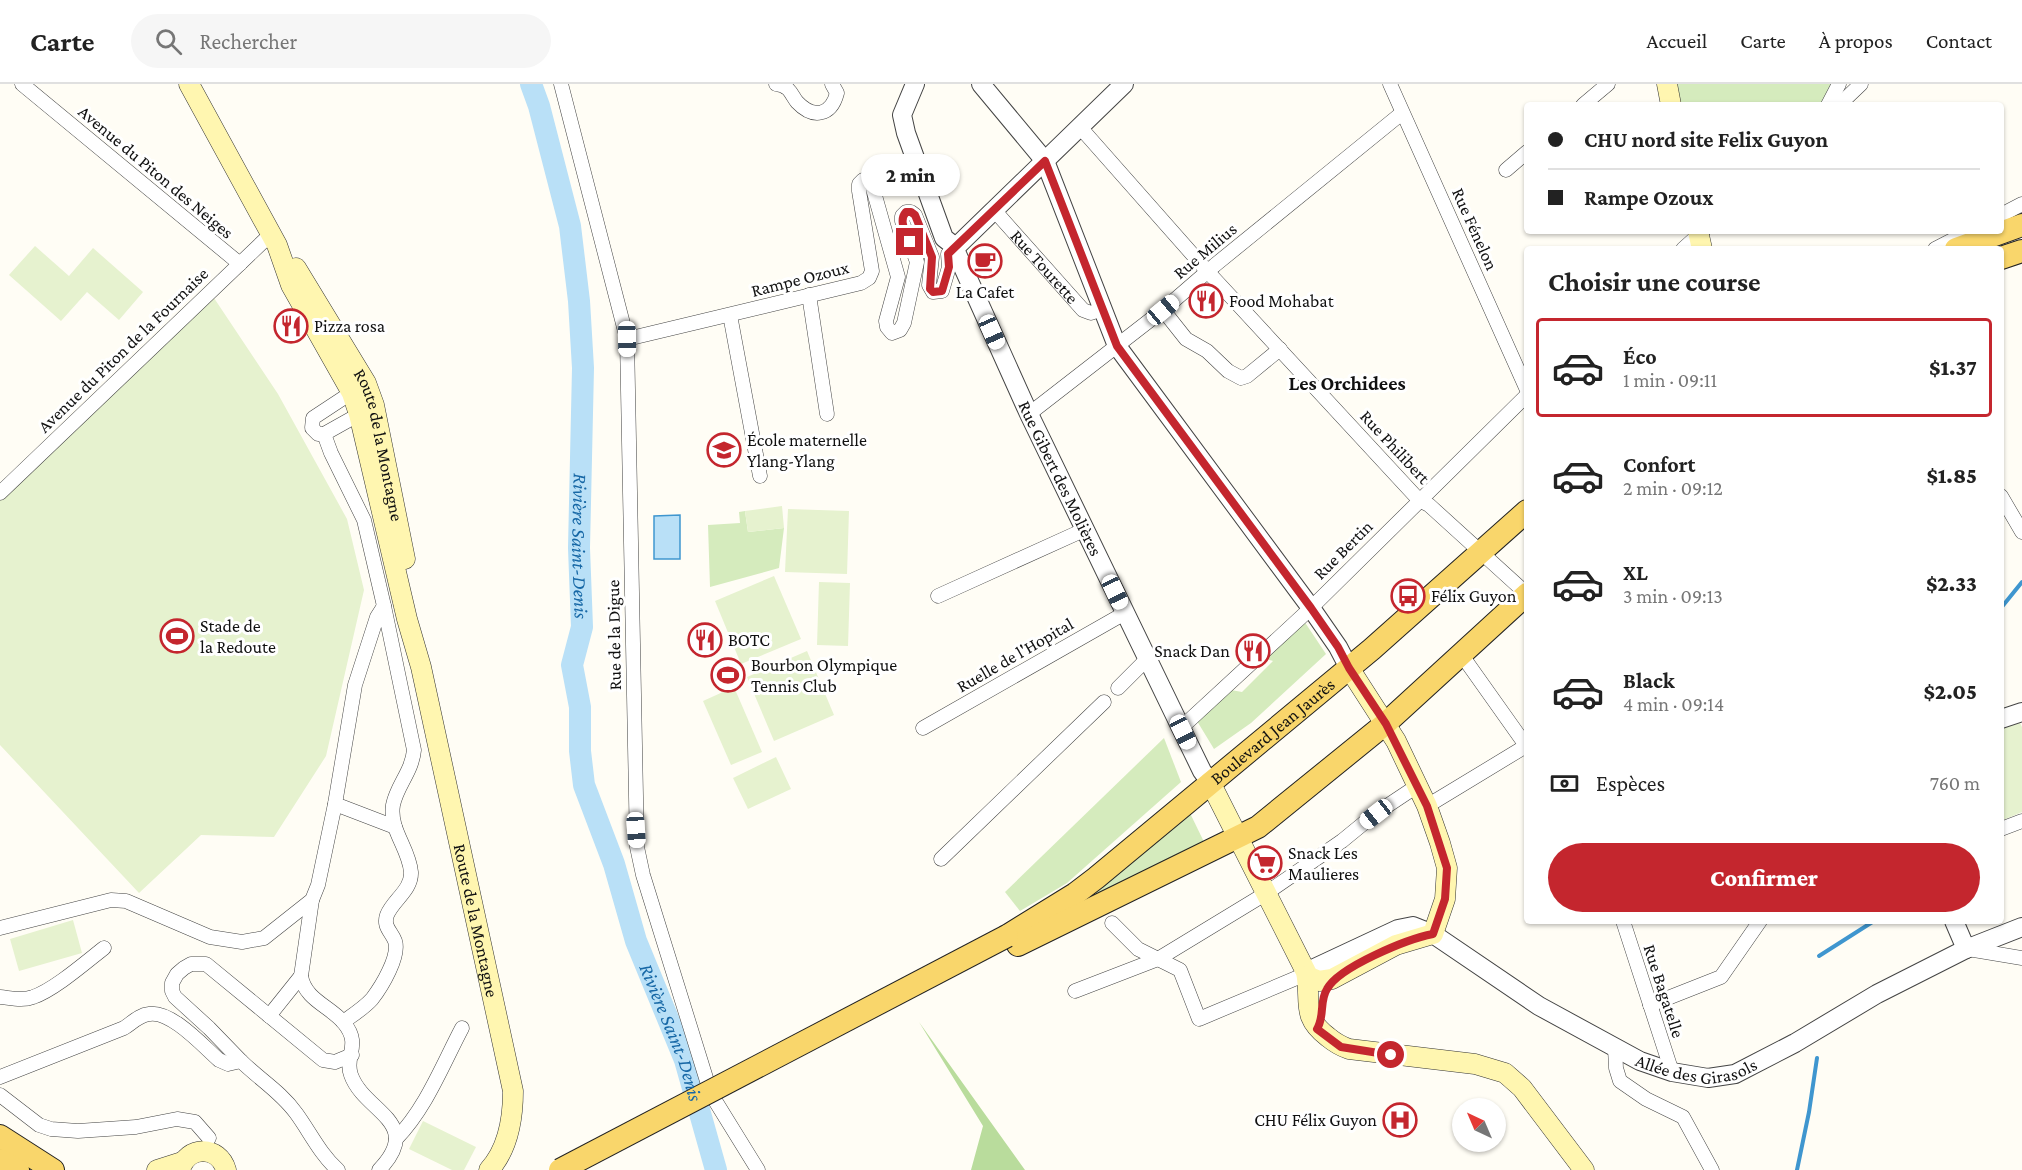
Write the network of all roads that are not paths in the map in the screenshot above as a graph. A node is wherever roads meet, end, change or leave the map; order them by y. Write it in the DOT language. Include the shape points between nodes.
graph roads {
  1 [pos="22,84"];
  2 [pos="189,84"];
  3 [pos="561,84"];
  4 [pos="832,84"];
  5 [pos="915,84"];
  6 [pos="981,84"];
  7 [pos="1124,84"];
  8 [pos="1390,84"];
  9 [pos="1608,84"];
  10 [pos="1667,84"];
  11 [pos="1839,84"];
  12 [pos="1861,84"];
  13 [pos="784,85"];
  14 [pos="1587,102"];
  15 [pos="1670,102"];
  16 [pos="1830,102"];
  17 [pos="1842,102"];
  18 [pos="1402,113"];
  19 [pos="1079,126"];
  20 [pos="1524,155"];
  21 [pos="1045,161"];
  22 [pos="1506,170"];
  23 [pos="2022,204"];
  24 [pos="994,210"];
  25 [pos="2004,213"];
  26 [pos="2022,225"];
  27 [pos="2004,232"];
  28 [pos="1964,234"];
  29 [pos="1997,234"];
  30 [pos="1700,236"];
  31 [pos="274,240"];
  32 [pos="1687,246"];
  33 [pos="1941,246"];
  34 [pos="1964,246"];
  35 [pos="954,249"];
  36 [pos="2022,251"];
  37 [pos="2004,257"];
  38 [pos="240,264"];
  39 [pos="1208,272"];
  40 [pos="809,296"];
  41 [pos="1102,309"];
  42 [pos="1163,310"];
  43 [pos="730,315"];
  44 [pos="627,339"];
  45 [pos="1117,346"];
  46 [pos="1280,349"];
  47 [pos="1524,383"];
  48 [pos="359,388"];
  49 [pos="1524,398"];
  50 [pos="367,410"];
  51 [pos="827,414"];
  52 [pos="1029,414"];
  53 [pos="324,434"];
  54 [pos="760,476"];
  55 [pos="0,493"];
  56 [pos="1419,500"];
  57 [pos="2004,501"];
  58 [pos="1524,514"];
  59 [pos="1086,529"];
  60 [pos="2022,532"];
  61 [pos="1480,551"];
  62 [pos="1524,591"];
  63 [pos="938,596"];
  64 [pos="1524,597"];
  65 [pos="384,606"];
  66 [pos="1311,608"];
  67 [pos="1125,613"];
  68 [pos="1461,654"];
  69 [pos="1147,659"];
  70 [pos="1349,668"];
  71 [pos="1118,688"];
  72 [pos="1104,702"];
  73 [pos="2022,712"];
  74 [pos="2004,718"];
  75 [pos="1386,724"];
  76 [pos="923,728"];
  77 [pos="1181,728"];
  78 [pos="1524,743"];
  79 [pos="1524,749"];
  80 [pos="1210,782"];
  81 [pos="1417,786"];
  82 [pos="335,804"];
  83 [pos="1427,806"];
  84 [pos="2022,821"];
  85 [pos="395,827"];
  86 [pos="2004,828"];
  87 [pos="1239,838"];
  88 [pos="941,859"];
  89 [pos="1265,894"];
  90 [pos="312,900"];
  91 [pos="1112,923"];
  92 [pos="1624,924"];
  93 [pos="1758,924"];
  94 [pos="1955,924"];
  95 [pos="2022,927"];
  96 [pos="0,928"];
  97 [pos="1433,934"];
  98 [pos="1011,942"];
  99 [pos="105,948"];
  100 [pos="1966,949"];
  101 [pos="2022,958"];
  102 [pos="1158,959"];
  103 [pos="1306,974"];
  104 [pos="301,976"];
  105 [pos="1332,979"];
  106 [pos="1075,991"];
  107 [pos="0,997"];
  108 [pos="1650,1005"];
  109 [pos="268,1016"];
  110 [pos="344,1022"];
  111 [pos="462,1028"];
  112 [pos="1317,1029"];
  113 [pos="1615,1048"];
  114 [pos="352,1055"];
  115 [pos="241,1061"];
  116 [pos="1672,1072"];
  117 [pos="0,1077"];
  118 [pos="0,1095"];
  119 [pos="0,1136"];
  120 [pos="209,1138"];
  121 [pos="396,1139"];
  122 [pos="0,1160"];
  123 [pos="181,1166"];
  124 [pos="227,1169"];
  125 [pos="18,1170"];
  126 [pos="53,1170"];
  127 [pos="157,1170"];
  128 [pos="338,1170"];
  129 [pos="379,1170"];
  130 [pos="489,1170"];
  131 [pos="560,1170"];
  132 [pos="592,1170"];
  133 [pos="758,1170"];
  134 [pos="1584,1170"];
  135 [pos="1712,1170"];
  1 -- 38 [label="street, Avenue du Piton des Neiges"];
  2 -- 31 [label="main road, Route de la Montagne"];
  3 -- 44 [label="street, Rue de la Digue"];
  4 -- 13 [label="street" via="837,93 834,104 816,113 798,103"];
  5 -- 35 [label="street, Rue Gibert des Molières" via="902,115 906,133 944,238"];
  6 -- 21 [label="street, Rue Tourette"];
  7 -- 19 [label="street"];
  8 -- 18 [label="street, Rue Fénelon"];
  9 -- 14 [label="street"];
  10 -- 15 [label="main road"];
  11 -- 16 [label="street"];
  12 -- 17 [label="street"];
  18 -- 39 [label="street, Rue Milius"];
  18 -- 47 [label="street, Rue Fénelon"];
  19 -- 21 [label="street"];
  19 -- 39 [label="street, Rue Philibert"];
  20 -- 22 [label="street"];
  21 -- 24 [label="street"];
  21 -- 41 [label="street, Rue Tourette"];
  23 -- 25 [label="street"];
  24 -- 35 [label="street"];
  24 -- 41 [label="street, Rue Tourette" via="1083,310 1091,313"];
  26 -- 27 [label="main road"];
  28 -- 33 [label="street"];
  29 -- 34 [label="main road"];
  30 -- 32 [label="street"];
  31 -- 38 [label="street, Avenue du Piton de la Fournaise"];
  31 -- 48 [label="main road, Route de la Montagne" via="291,285"];
  35 -- 40 [label="street, Rampe Ozoux" via="948,254 949,267 942,291 933,292 929,285 932,257 915,215 906,212 902,216 918,262 904,324 892,333 886,321 898,277 872,185 864,180 859,191 872,271 861,283"];
  35 -- 52 [label="street, Rue Gibert des Molières"];
  36 -- 37 [label="main road"];
  38 -- 55 [label="street, Avenue du Piton de la Fournaise"];
  39 -- 42 [label="street, Rue Milius"];
  39 -- 46 [label="street, Rue Philibert"];
  40 -- 43 [label="street, Rampe Ozoux"];
  40 -- 51 [label="street"];
  41 -- 45 [label="street, Rue Tourette"];
  42 -- 45 [label="street, Rue Milius"];
  42 -- 46 [label="street" via="1186,339 1241,378"];
  43 -- 44 [label="street, Rampe Ozoux"];
  43 -- 54 [label="street"];
  44 -- 133 [label="street, Rue de la Digue" via="637,848 711,1094"];
  45 -- 52 [label="street, Rue Milius"];
  45 -- 66 [label="street, Rue Tourette"];
  46 -- 56 [label="street, Rue Philibert"];
  48 -- 50 [label="main road, Route de la Montagne"];
  48 -- 53 [label="street" via="313,418 312,428"];
  49 -- 56 [label="street, Rue Bertin"];
  50 -- 53 [label="street"];
  50 -- 130 [label="main road, Route de la Montagne" via="406,619 421,667 513,1091 513,1115 506,1140"];
  52 -- 59 [label="street, Rue Gibert des Molières"];
  53 -- 65 [label="street" via="364,520"];
  56 -- 61 [label="street, Rue Philibert"];
  56 -- 66 [label="street, Rue Bertin"];
  57 -- 60 [label="street"];
  58 -- 61 [label="main road, Boulevard Jean Jaurès"];
  59 -- 63 [label="street"];
  59 -- 67 [label="street, Rue Gibert des Molières"];
  61 -- 62 [label="street, Rue Philibert"];
  61 -- 70 [label="main road, Boulevard Jean Jaurès"];
  64 -- 68 [label="main road"];
  65 -- 82 [label="street" via="355,685"];
  65 -- 85 [label="street" via="414,750 413,762 393,806"];
  66 -- 70 [label="street, Rue Tourette"];
  66 -- 77 [label="street, Rue Bertin"];
  67 -- 69 [label="street, Rue Gibert des Molières"];
  67 -- 76 [label="street, Ruelle de l'Hopital"];
  68 -- 75 [label="main road"];
  68 -- 78 [label="street"];
  69 -- 71 [label="street"];
  69 -- 77 [label="street, Rue Gibert des Molières"];
  70 -- 75 [label="main road, Rue Tourette"];
  70 -- 80 [label="main road, Boulevard Jean Jaurès"];
  72 -- 88 [label="street"];
  73 -- 74 [label="street"];
  75 -- 81 [label="main road, Rue Tourette"];
  75 -- 87 [label="main road"];
  77 -- 80 [label="street, Rue Gibert des Molières"];
  79 -- 83 [label="street"];
  80 -- 87 [label="main road, Rue Gibert des Molières"];
  80 -- 98 [label="main road, Boulevard Jean Jaurès"];
  81 -- 83 [label="main road, Rue Tourette"];
  81 -- 89 [label="street"];
  82 -- 85 [label="street"];
  82 -- 90 [label="street"];
  83 -- 97 [label="main road, Rue Tourette" via="1447,868 1445,899"];
  84 -- 86 [label="street"];
  85 -- 110 [label="street" via="411,874 387,916 396,953 372,999"];
  87 -- 89 [label="main road, Rue Gibert des Molières"];
  87 -- 98 [label="main road"];
  89 -- 102 [label="street"];
  89 -- 103 [label="main road, Rue Gibert des Molières"];
  90 -- 96 [label="street" via="264,938 242,942 210,937 126,901 96,903"];
  90 -- 104 [label="street"];
  91 -- 102 [label="street" via="1138,949"];
  92 -- 108 [label="street, Rue Bagatelle"];
  93 -- 108 [label="street" via="1721,977"];
  94 -- 100 [label="street"];
  95 -- 100 [label="street, Allée des Girasols"];
  97 -- 103 [label="street" via="1413,926 1398,929"];
  97 -- 105 [label="main road" via="1396,945"];
  97 -- 113 [label="street, Allée des Girasols" via="1539,1006"];
  98 -- 131 [label="main road, bridge"];
  98 -- 132 [label="main road"];
  99 -- 107 [label="street" via="34,997"];
  100 -- 101 [label="street"];
  100 -- 116 [label="street, Allée des Girasols" via="1735,1074 1708,1078"];
  102 -- 103 [label="street" via="1180,970 1199,1019"];
  102 -- 106 [label="street"];
  103 -- 105 [label="main road" via="1319,981"];
  103 -- 112 [label="main road, Rue Gibert des Molières" via="1309,1012"];
  104 -- 109 [label="street"];
  104 -- 110 [label="street" via="310,995"];
  105 -- 112 [label="main road" via="1323,997 1322,1019"];
  108 -- 116 [label="street, Rue Bagatelle"];
  109 -- 114 [label="street" via="323,1060 335,1062"];
  109 -- 115 [label="street" via="206,964 191,964 177,974 172,983 175,997"];
  110 -- 114 [label="street" via="353,1038"];
  111 -- 121 [label="street" via="420,1110"];
  112 -- 134 [label="main road" via="1348,1049 1475,1064 1505,1073 1522,1088"];
  113 -- 116 [label="street, Allée des Girasols"];
  113 -- 135 [label="street" via="1620,1081 1683,1117"];
  114 -- 121 [label="street" via="351,1074 357,1086 387,1117"];
  115 -- 117 [label="street" via="224,1063 171,1019 149,1013 124,1028"];
  115 -- 128 [label="street" via="281,1096"];
  118 -- 120 [label="street" via="39,1125 51,1129 136,1127 177,1119 195,1122"];
  119 -- 126 [label="main road"];
  121 -- 129 [label="street" via="392,1153"];
  122 -- 125 [label="main road"];
  123 -- 124 [label="main road" via="193,1153 206,1151 218,1156"];
  123 -- 127 [label="main road"];
}
